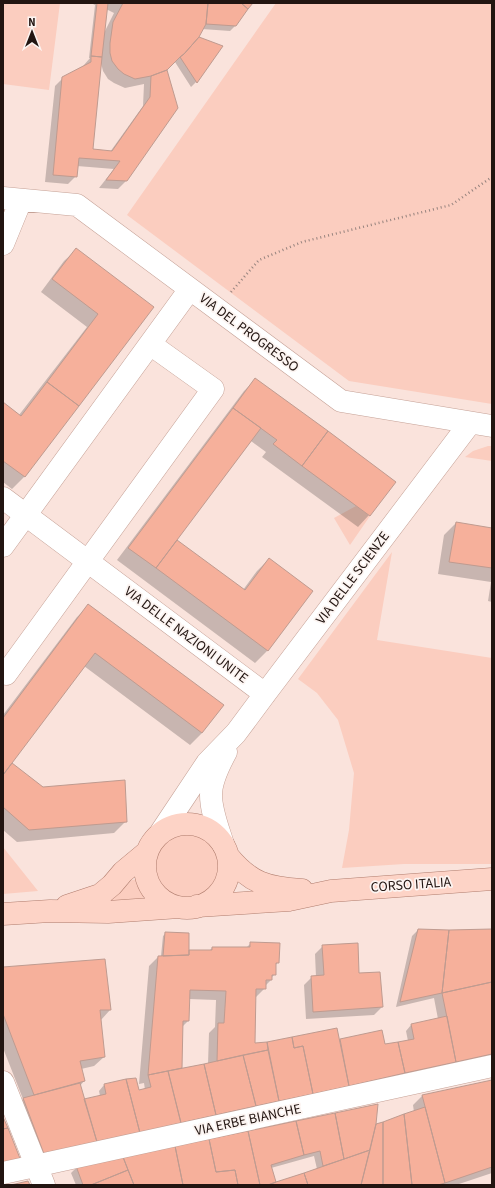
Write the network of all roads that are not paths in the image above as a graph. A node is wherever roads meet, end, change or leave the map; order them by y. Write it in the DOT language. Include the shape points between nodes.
graph roads {
  1 [pos="12,199"];
  2 [pos="3,244"];
  3 [pos="190,289"];
  4 [pos="150,344"];
  5 [pos="470,422"];
  6 [pos="492,426"];
  7 [pos="5,500"];
  8 [pos="26,515"];
  9 [pos="3,546"];
  10 [pos="88,562"];
  11 [pos="3,671"];
  12 [pos="265,694"];
  13 [pos="236,733"];
  14 [pos="161,832"];
  15 [pos="225,850"];
  16 [pos="147,852"];
  17 [pos="492,879"];
  18 [pos="331,891"];
  19 [pos="189,907"];
  20 [pos="50,911"];
  21 [pos="3,914"];
  22 [pos="492,1066"];
  23 [pos="3,1082"];
  24 [pos="3,1173"];
  25 [pos="40,1175"];
  1 -- 2 [label="street"];
  1 -- 3 [label="street, VIA DEL PROGRESSO" via="77,205"];
  3 -- 4 [label="street"];
  3 -- 5 [label="street, VIA DEL PROGRESSO" via="341,401"];
  4 -- 8 [label="street"];
  4 -- 10 [label="street" via="213,389"];
  5 -- 6 [label="street, VIA DEL PROGRESSO"];
  5 -- 12 [label="street, VIA DELLE SCIENZE"];
  7 -- 8 [label="street, VIA DELLE NAZIONI UNITE"];
  8 -- 9 [label="street"];
  8 -- 10 [label="street, VIA DELLE NAZIONI UNITE"];
  10 -- 11 [label="street" via="6,674"];
  10 -- 12 [label="street, VIA DELLE NAZIONI UNITE"];
  12 -- 13 [label="street, VIA DELLE SCIENZE"];
  13 -- 14 [label="street" via="207,763"];
  13 -- 15 [label="street" via="218,768 211,795"];
  14 -- 15 [label="main road" via="171,826 194,824 215,835"];
  14 -- 16 [label="main road" via="152,841"];
  15 -- 18 [label="main road" via="238,868 258,882 289,889"];
  15 -- 19 [label="main road" via="229,867 223,887 208,902"];
  16 -- 19 [label="main road" via="145,870 151,888 169,904"];
  16 -- 20 [label="main road" via="100,896"];
  17 -- 18 [label="main road, CORSO ITALIA"];
  18 -- 19 [label="main road" via="289,900"];
  19 -- 20 [label="main road" via="108,912"];
  20 -- 21 [label="main road"];
  22 -- 25 [label="street, VIA ERBE BIANCHE"];
  23 -- 25 [label="street"];
  24 -- 25 [label="street, VIA ERBE BIANCHE"];
}
